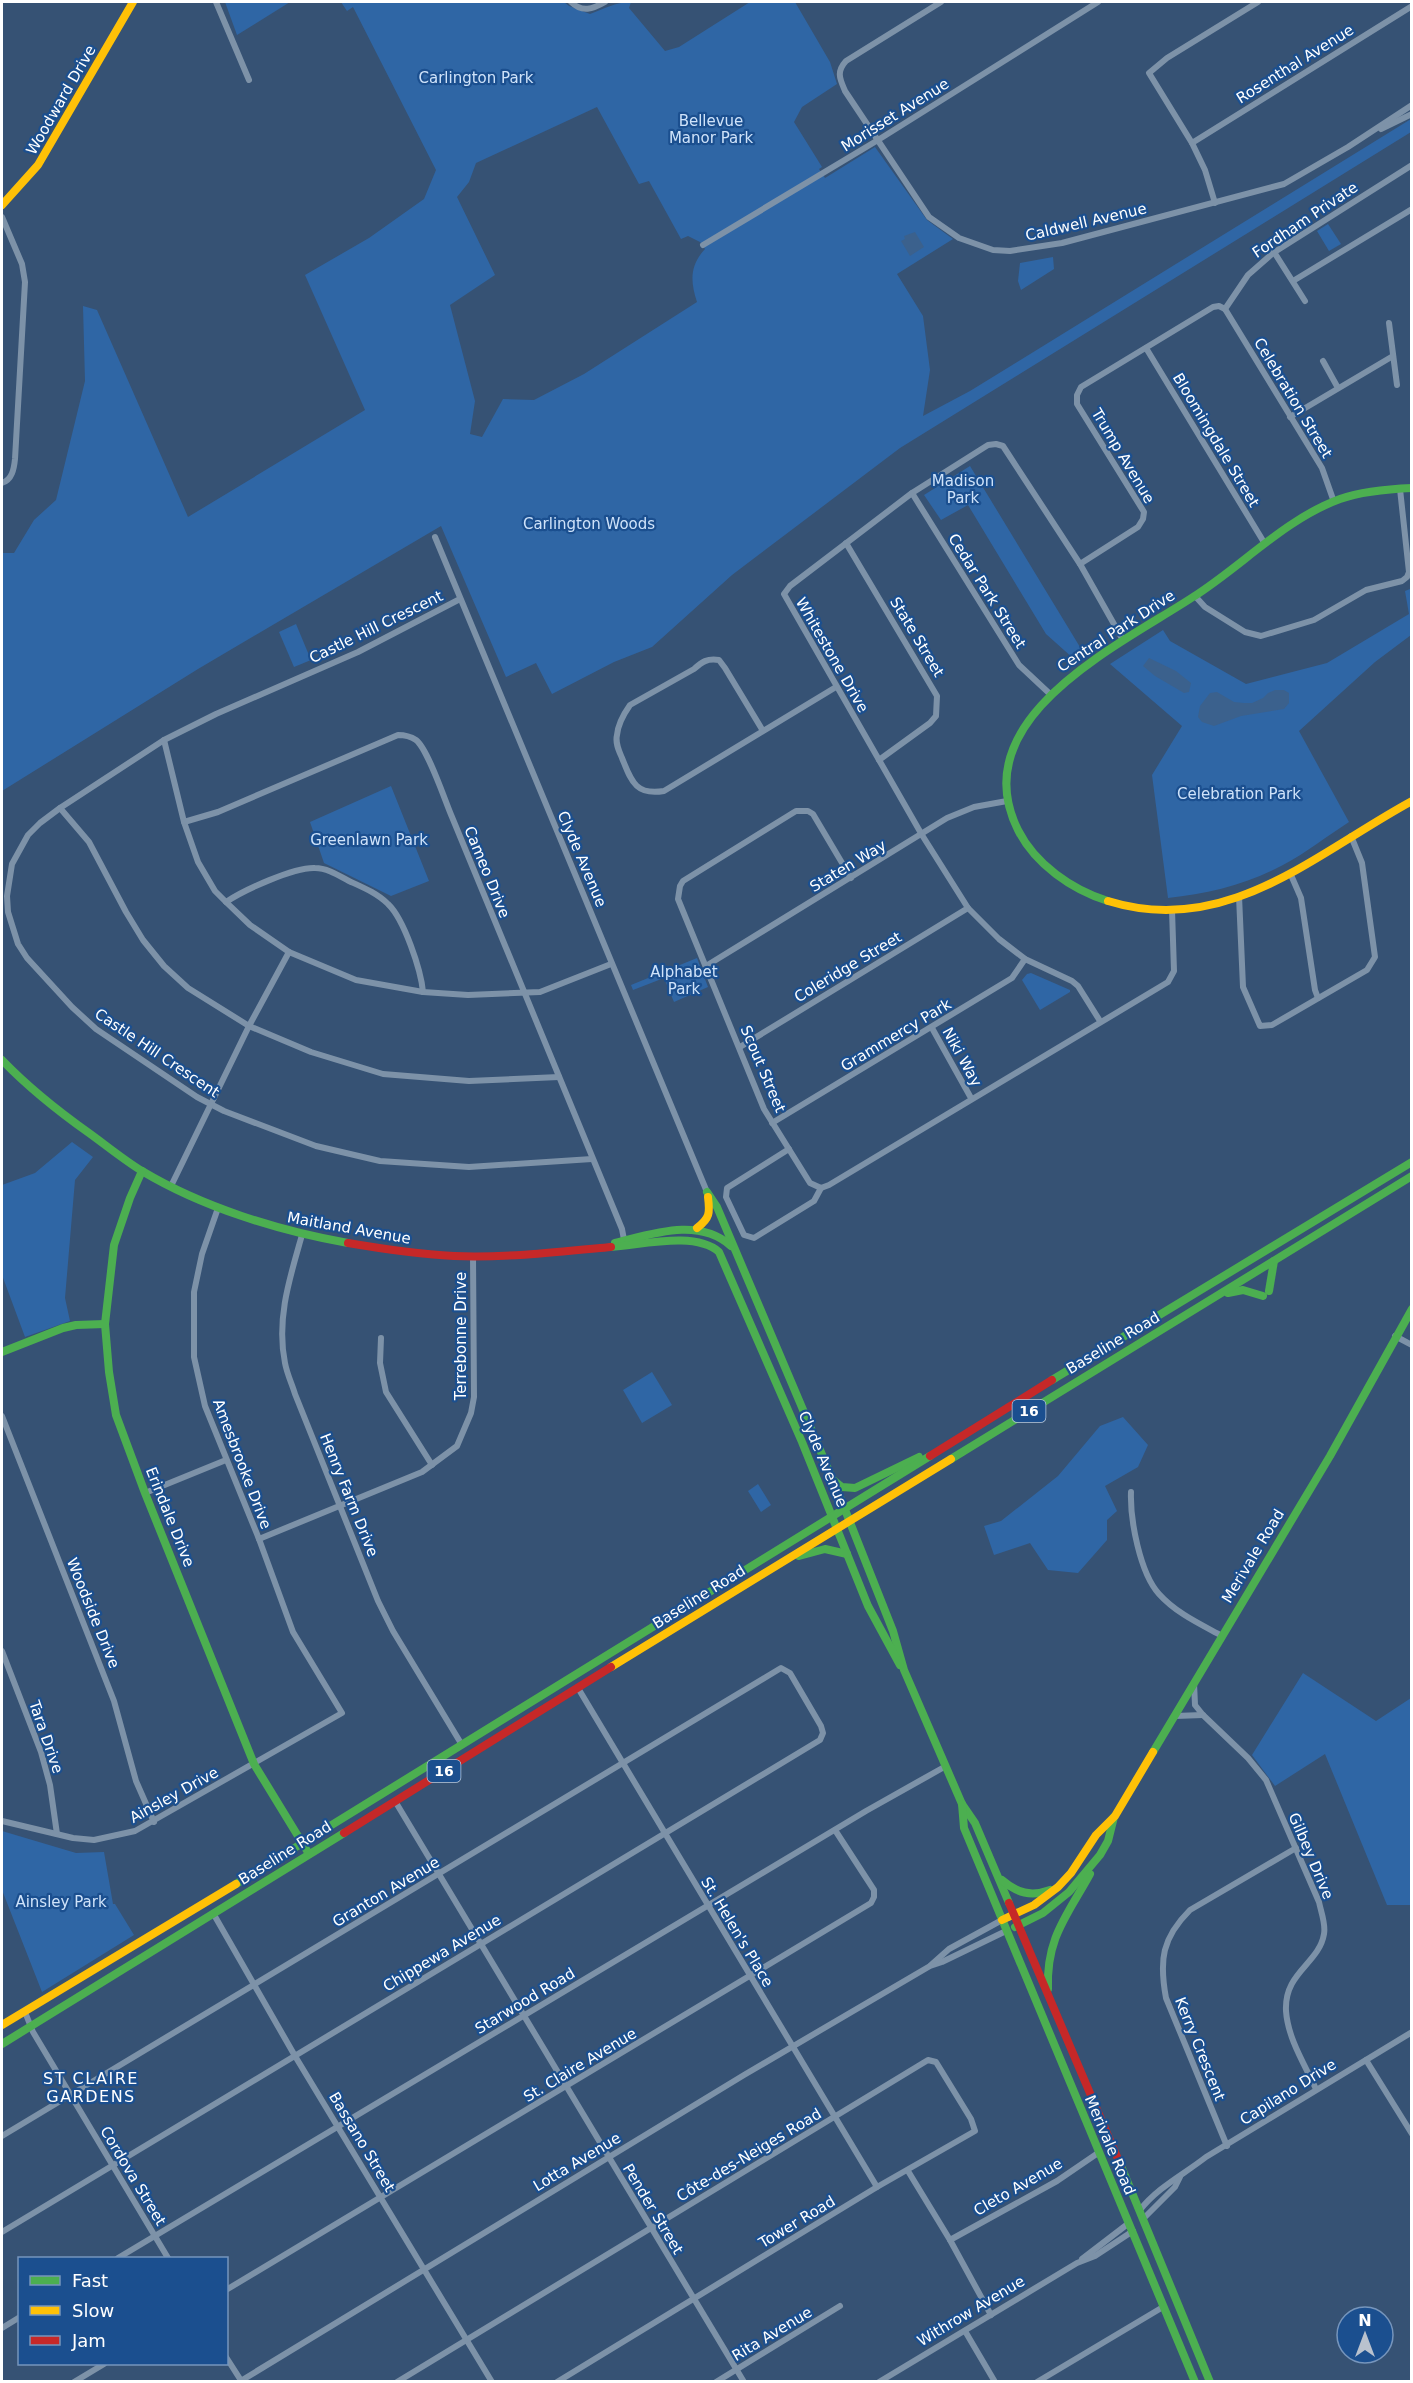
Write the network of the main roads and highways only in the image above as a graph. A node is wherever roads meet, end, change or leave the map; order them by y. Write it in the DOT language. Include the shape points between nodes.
graph roads {
  1 [pos="133,2"];
  2 [pos="2,205"];
  3 [pos="1408,488"];
  4 [pos="1412,801"];
  5 [pos="2,1060"];
  6 [pos="1410,1165"];
  7 [pos="142,1171"];
  8 [pos="1412,1176"];
  9 [pos="1338,1207"];
  10 [pos="1345,1217"];
  11 [pos="693,1230"];
  12 [pos="625,1244"];
  13 [pos="735,1251"];
  14 [pos="722,1257"];
  15 [pos="1274,1260"];
  16 [pos="1248,1263"];
  17 [pos="1253,1273"];
  18 [pos="1209,1301"];
  19 [pos="1412,1309"];
  20 [pos="105,1324"];
  21 [pos="752,1325"];
  22 [pos="766,1325"];
  23 [pos="1110,1343"];
  24 [pos="2,1352"];
  25 [pos="1119,1356"];
  26 [pos="944,1447"];
  27 [pos="832,1479"];
  28 [pos="844,1509"];
  29 [pos="832,1515"];
  30 [pos="849,1521"];
  31 [pos="837,1528"];
  32 [pos="846,1554"];
  33 [pos="789,1559"];
  34 [pos="634,1638"];
  35 [pos="640,1649"];
  36 [pos="904,1670"];
  37 [pos="962,1804"];
  38 [pos="1114,1816"];
  39 [pos="303,1842"];
  40 [pos="309,1854"];
  41 [pos="1100,1855"];
  42 [pos="998,1877"];
  43 [pos="1058,1887"];
  44 [pos="1014,1915"];
  45 [pos="1002,1920"];
  46 [pos="1019,1926"];
  47 [pos="1006,1931"];
  48 [pos="1049,1995"];
  49 [pos="2,2025"];
  50 [pos="2,2044"];
  51 [pos="1142,2215"];
  52 [pos="1131,2227"];
  53 [pos="1195,2382"];
  54 [pos="1210,2382"];
  1 -- 2 [label="main road, Woodward Drive" via="38,165"];
  3 -- 4 [label="main road, Central Park Drive" via="1373,491 1334,502 1300,519 1195,596 1071,675 1050,694 1025,727 1011,752 1006,774 1007,801 1013,820 1025,842 1049,868 1090,896 1140,910 1172,910 1239,896 1291,875"];
  5 -- 7 [label="main road, Maitland Avenue" via="58,1111"];
  6 -- 9 [label="main road, Baseline Road / 16"];
  7 -- 12 [label="main road, Maitland Avenue" via="219,1208 302,1235 416,1254 473,1256"];
  7 -- 20 [label="main road, Erindale Drive" via="114,1245"];
  8 -- 10 [label="main road, Baseline Road / 16"];
  9 -- 10 [label="main road"];
  9 -- 16 [label="main road, Baseline Road / 16"];
  10 -- 15 [label="main road, Baseline Road / 16"];
  11 -- 12 [label="main road, Maitland Avenue" via="646,1236"];
  11 -- 13 [label="main road, Maitland Avenue" via="722,1236"];
  11 -- 13 [label="main road, Clyde Avenue" via="708,1220 707,1192"];
  12 -- 14 [label="main road, Maitland Avenue" via="695,1240 711,1245"];
  13 -- 22 [label="main road, Clyde Avenue"];
  14 -- 21 [label="main road, Clyde Avenue"];
  15 -- 17 [label="main road, Baseline Road / 16"];
  15 -- 18 [label="main road" via="1266,1294 1234,1291"];
  16 -- 17 [label="main road"];
  16 -- 23 [label="main road, Baseline Road / 16"];
  17 -- 18 [label="main road, Baseline Road / 16"];
  18 -- 25 [label="main road, Baseline Road / 16"];
  19 -- 38 [label="main road, Merivale Road" via="1330,1455"];
  20 -- 24 [label="main road" via="63,1328"];
  20 -- 39 [label="main road, Erindale Drive" via="116,1415 145,1493 254,1764"];
  21 -- 22 [label="main road"];
  21 -- 29 [label="main road, Clyde Avenue"];
  22 -- 27 [label="main road, Clyde Avenue"];
  23 -- 25 [label="main road"];
  23 -- 26 [label="main road, Baseline Road / 16"];
  25 -- 30 [label="main road, Baseline Road / 16"];
  26 -- 27 [label="main road" via="855,1488 842,1487"];
  26 -- 28 [label="main road, Baseline Road / 16"];
  27 -- 28 [label="main road, Clyde Avenue"];
  28 -- 29 [label="main road, Baseline Road / 16"];
  28 -- 30 [label="main road, Clyde Avenue"];
  29 -- 31 [label="main road, Clyde Avenue"];
  29 -- 34 [label="main road, Baseline Road / 16"];
  30 -- 31 [label="main road, Baseline Road / 16"];
  30 -- 36 [label="main road, Clyde Avenue" via="893,1631"];
  31 -- 32 [label="main road, Clyde Avenue"];
  31 -- 33 [label="main road, Baseline Road / 16"];
  32 -- 33 [label="main road" via="825,1549"];
  32 -- 36 [label="main road, Clyde Avenue" via="884,1641"];
  33 -- 35 [label="main road, Baseline Road / 16"];
  34 -- 35 [label="main road"];
  34 -- 39 [label="main road, Baseline Road / 16"];
  35 -- 40 [label="main road, Baseline Road / 16"];
  36 -- 37 [label="main road, Clyde Avenue"];
  37 -- 42 [label="main road, Clyde Avenue" via="975,1822"];
  37 -- 45 [label="main road, Clyde Avenue" via="964,1828"];
  38 -- 41 [label="main road, Merivale Road"];
  38 -- 43 [label="main road, Merivale Road"];
  39 -- 40 [label="main road, Erindale Drive"];
  39 -- 49 [label="main road, Baseline Road / 16"];
  40 -- 50 [label="main road, Baseline Road / 16"];
  41 -- 46 [label="main road, Merivale Road" via="1063,1899"];
  41 -- 48 [label="main road" via="1051,1943 1046,1966"];
  42 -- 43 [label="main road" via="1015,1891 1026,1894 1036,1895"];
  42 -- 44 [label="main road, Clyde Avenue"];
  43 -- 44 [label="main road, Merivale Road"];
  44 -- 45 [label="main road, Merivale Road"];
  44 -- 46 [label="main road, Clyde Avenue"];
  45 -- 47 [label="main road, Clyde Avenue"];
  46 -- 47 [label="main road, Merivale Road"];
  46 -- 48 [label="main road, Merivale Road"];
  47 -- 52 [label="main road, Merivale Road"];
  48 -- 51 [label="main road, Merivale Road"];
  51 -- 52 [label="main road, Capilano Drive"];
  51 -- 54 [label="main road, Merivale Road"];
  52 -- 53 [label="main road, Merivale Road"];
}
